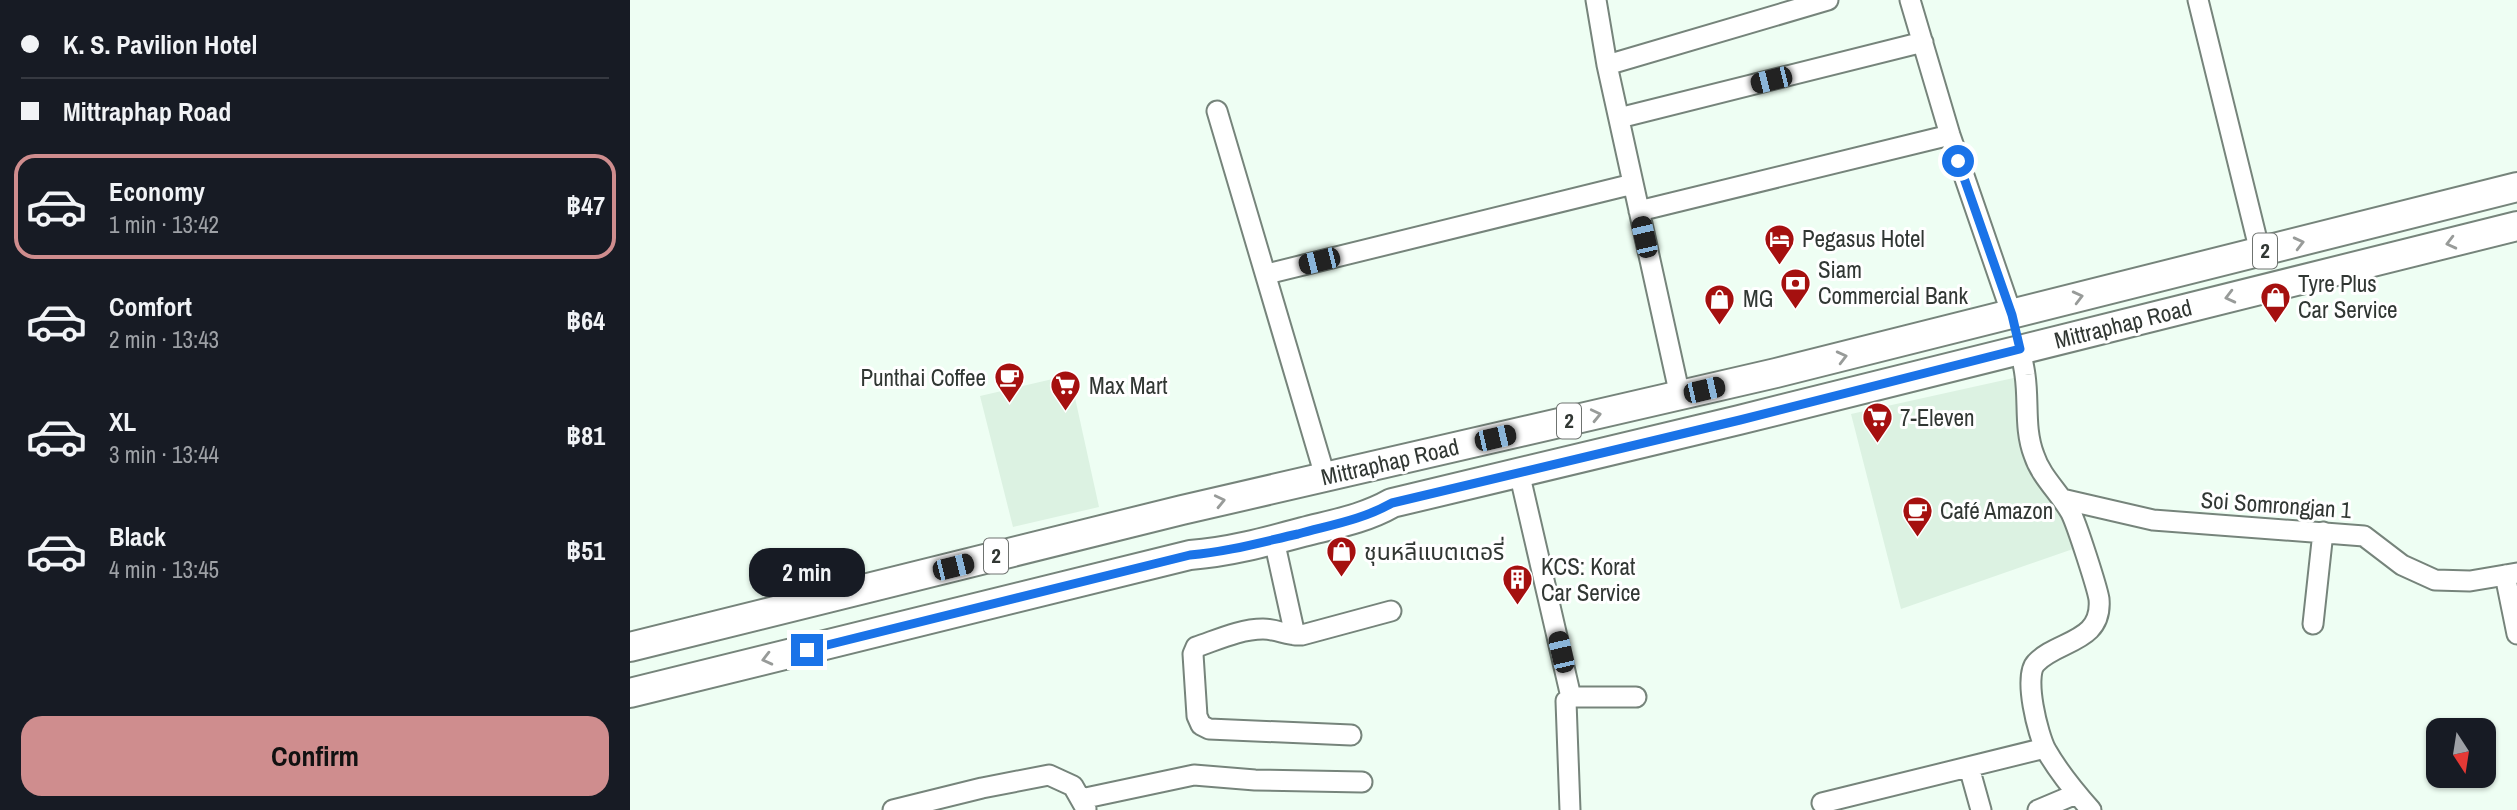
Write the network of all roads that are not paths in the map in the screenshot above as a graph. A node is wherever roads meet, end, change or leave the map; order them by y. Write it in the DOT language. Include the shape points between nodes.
graph roads {
  1 [pos="1596,0"];
  2 [pos="1828,0"];
  3 [pos="1910,0"];
  4 [pos="2198,0"];
  5 [pos="1923,42"];
  6 [pos="1607,65"];
  7 [pos="1217,111"];
  8 [pos="1619,118"];
  9 [pos="1950,135"];
  10 [pos="1633,184"];
  11 [pos="2517,187"];
  12 [pos="1639,211"];
  13 [pos="2517,226"];
  14 [pos="2260,252"];
  15 [pos="1266,274"];
  16 [pos="2012,315"];
  17 [pos="2020,349"];
  18 [pos="1680,396"];
  19 [pos="1519,472"];
  20 [pos="1325,477"];
  21 [pos="2062,499"];
  22 [pos="1182,510"];
  23 [pos="2323,532"];
  24 [pos="1274,540"];
  25 [pos="2511,574"];
  26 [pos="1391,611"];
  27 [pos="2313,624"];
  28 [pos="2517,634"];
  29 [pos="1295,635"];
  30 [pos="630,646"];
  31 [pos="630,665"];
  32 [pos="630,693"];
  33 [pos="1572,697"];
  34 [pos="1636,697"];
  35 [pos="1352,735"];
  36 [pos="2045,748"];
  37 [pos="1969,767"];
  38 [pos="1362,782"];
  39 [pos="2076,793"];
  40 [pos="1822,803"];
  41 [pos="1084,805"];
  42 [pos="893,810"];
  43 [pos="1570,810"];
  44 [pos="1981,810"];
  45 [pos="2038,810"];
  46 [pos="2091,810"];
  1 -- 6 [label="street"];
  2 -- 6 [label="street"];
  3 -- 5 [label="street"];
  4 -- 14 [label="street"];
  5 -- 8 [label="street"];
  5 -- 9 [label="street"];
  6 -- 8 [label="street"];
  7 -- 15 [label="street"];
  8 -- 10 [label="street"];
  9 -- 12 [label="street"];
  9 -- 16 [label="street"];
  10 -- 12 [label="street"];
  10 -- 15 [label="street"];
  14 -- 11 [label="highway, Mittraphap Road / 2, one-way"];
  12 -- 18 [label="street"];
  13 -- 17 [label="highway, Mittraphap Road / 2, one-way"];
  16 -- 14 [label="highway, Mittraphap Road / 2, one-way"];
  15 -- 20 [label="street"];
  16 -- 17 [label="highway"];
  18 -- 16 [label="highway, Mittraphap Road / 2, one-way"];
  17 -- 19 [label="highway, Mittraphap Road / 2"];
  17 -- 21 [label="street" via="2034,455"];
  20 -- 18 [label="highway, Mittraphap Road / 2, one-way"];
  19 -- 24 [label="highway, Mittraphap Road / 2" via="1392,503 1370,515"];
  19 -- 33 [label="street"];
  22 -- 20 [label="highway, Mittraphap Road / 2, one-way"];
  21 -- 23 [label="street, Soi Somrongjan 1" via="2153,520"];
  21 -- 36 [label="street" via="2072,515 2099,599 2092,628 2036,662 2030,671 2032,701"];
  22 -- 30 [label="highway, Mittraphap Road / 2"];
  22 -- 31 [label="highway" via="1018,568"];
  23 -- 25 [label="street, Soi Somrongjan 1" via="2364,536 2402,565 2435,580 2470,581"];
  23 -- 27 [label="street"];
  24 -- 29 [label="street"];
  24 -- 32 [label="highway, Mittraphap Road / 2, one-way" via="1190,555"];
  25 -- 28 [label="street"];
  26 -- 29 [label="street"];
  29 -- 35 [label="street" via="1262,629 1196,647 1192,662 1198,722 1209,729"];
  33 -- 34 [label="street"];
  33 -- 43 [label="street" via="1566,701"];
  36 -- 37 [label="street"];
  36 -- 39 [label="street"];
  37 -- 40 [label="street"];
  37 -- 44 [label="street"];
  38 -- 41 [label="street" via="1194,775"];
  39 -- 45 [label="street"];
  39 -- 46 [label="street"];
  41 -- 42 [label="street" via="1073,786 1049,775"];
}
